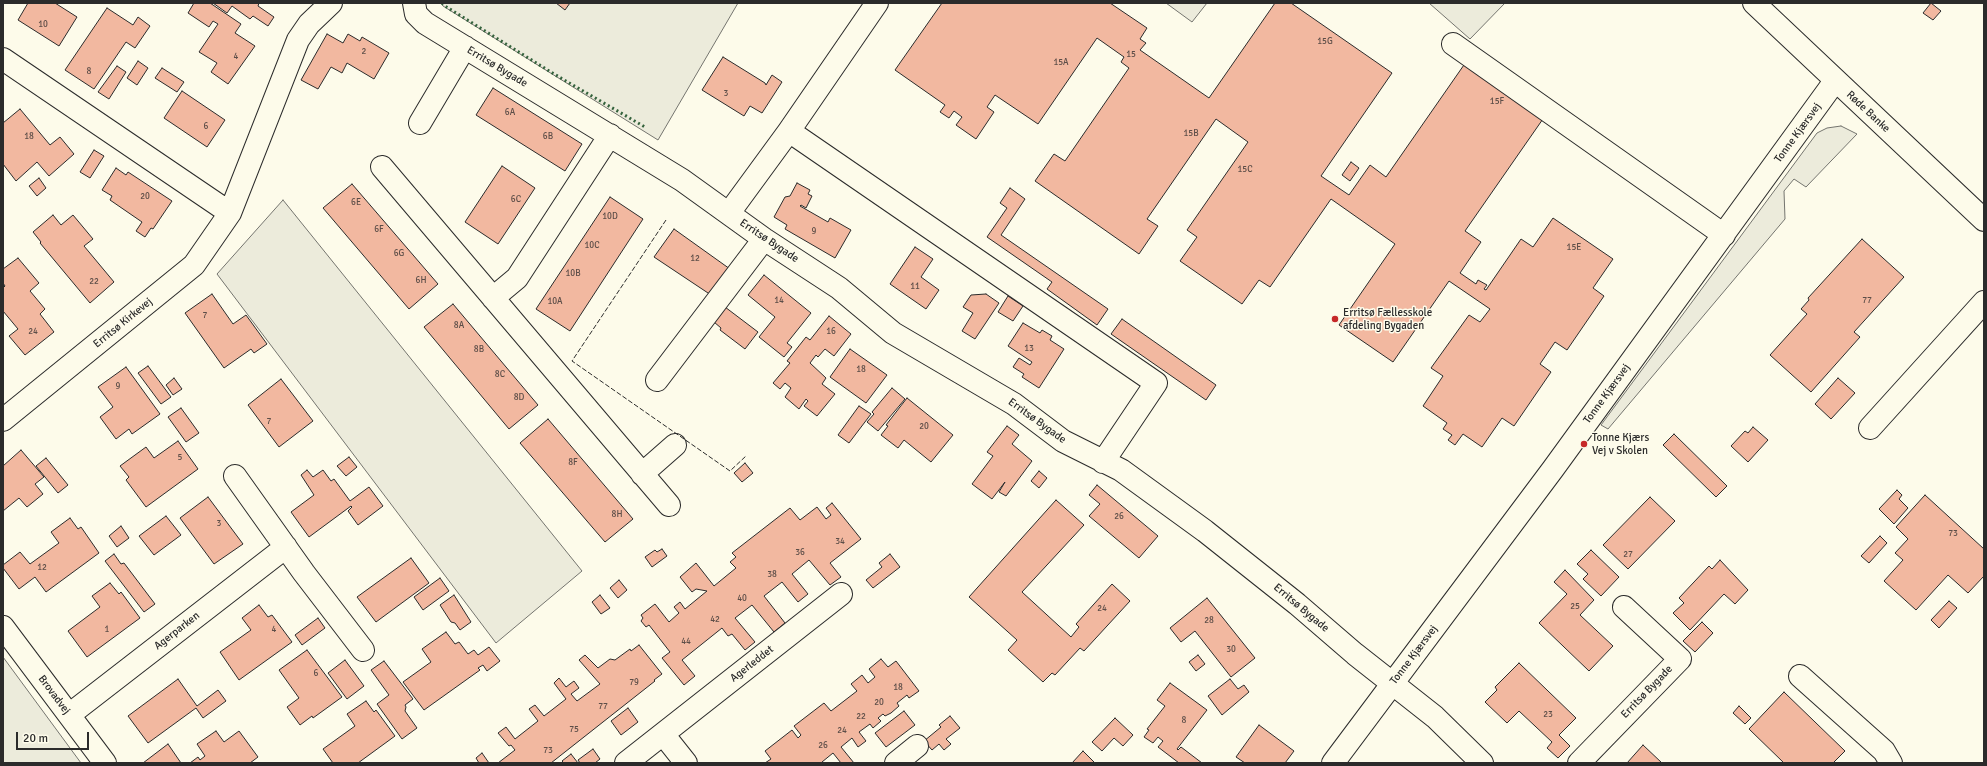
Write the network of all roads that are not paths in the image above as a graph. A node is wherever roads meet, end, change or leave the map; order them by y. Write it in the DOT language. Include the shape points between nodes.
graph roads {
  1 [pos="331,3"];
  2 [pos="414,3"];
  3 [pos="877,3"];
  4 [pos="1754,3"];
  5 [pos="1453,44"];
  6 [pos="465,47"];
  7 [pos="3,59"];
  8 [pos="1835,81"];
  9 [pos="420,123"];
  10 [pos="789,131"];
  11 [pos="610,135"];
  12 [pos="382,167"];
  13 [pos="230,213"];
  14 [pos="729,213"];
  15 [pos="1984,220"];
  16 [pos="1724,235"];
  17 [pos="764,240"];
  18 [pos="493,298"];
  19 [pos="1984,302"];
  20 [pos="657,380"];
  21 [pos="3,420"];
  22 [pos="1870,428"];
  23 [pos="675,445"];
  24 [pos="1104,462"];
  25 [pos="642,474"];
  26 [pos="235,476"];
  27 [pos="669,505"];
  28 [pos="286,547"];
  29 [pos="841,594"];
  30 [pos="1624,607"];
  31 [pos="3,627"];
  32 [pos="363,650"];
  33 [pos="1800,676"];
  34 [pos="1394,683"];
  35 [pos="69,715"];
  36 [pos="663,734"];
  37 [pos="917,746"];
  38 [pos="105,763"];
  39 [pos="626,763"];
  40 [pos="686,763"];
  41 [pos="896,763"];
  42 [pos="1333,763"];
  43 [pos="1482,763"];
  44 [pos="1579,763"];
  45 [pos="1891,763"];
  1 -- 13 [label="street, Erritsø Kirkevej" via="308,24 298,40"];
  2 -- 6 [label="street, Erritsø Bygade" via="416,14 425,23"];
  3 -- 10 [label="street"];
  4 -- 8 [label="street, Røde Banke"];
  5 -- 16 [label="street"];
  6 -- 9 [label="street"];
  6 -- 11 [label="street, Erritsø Bygade"];
  7 -- 13 [label="street"];
  8 -- 15 [label="street, Røde Banke"];
  8 -- 16 [label="street, Tonne Kjærsvej"];
  10 -- 14 [label="street"];
  10 -- 24 [label="street" via="1156,383"];
  11 -- 14 [label="street, Erritsø Bygade"];
  11 -- 18 [label="street" via="517,278"];
  12 -- 18 [label="street"];
  13 -- 21 [label="street, Erritsø Kirkevej" via="194,265"];
  14 -- 17 [label="street, Erritsø Bygade"];
  16 -- 34 [label="street, Tonne Kjærsvej"];
  17 -- 20 [label="street"];
  17 -- 24 [label="street, Erritsø Bygade" via="839,288 893,333 1014,404 1063,441"];
  18 -- 25 [label="street"];
  19 -- 22 [label="street"];
  23 -- 25 [label="street"];
  24 -- 34 [label="street, Erritsø Bygade" via="1121,470 1198,526"];
  25 -- 27 [label="street"];
  26 -- 28 [label="street"];
  28 -- 32 [label="street"];
  28 -- 35 [label="street, Agerparken"];
  29 -- 36 [label="street, Agerleddet"];
  30 -- 44 [label="street, Erritsø Bygade" via="1680,659"];
  31 -- 35 [label="street, Brovadvej"];
  33 -- 45 [label="street" via="1884,751"];
  34 -- 42 [label="street, Tonne Kjærsvej"];
  34 -- 43 [label="street, Erritsø Bygade" via="1435,716"];
  35 -- 38 [label="street, Brovadvej"];
  36 -- 39 [label="street, Agerleddet"];
  36 -- 40 [label="street"];
  37 -- 41 [label="street"];
}
